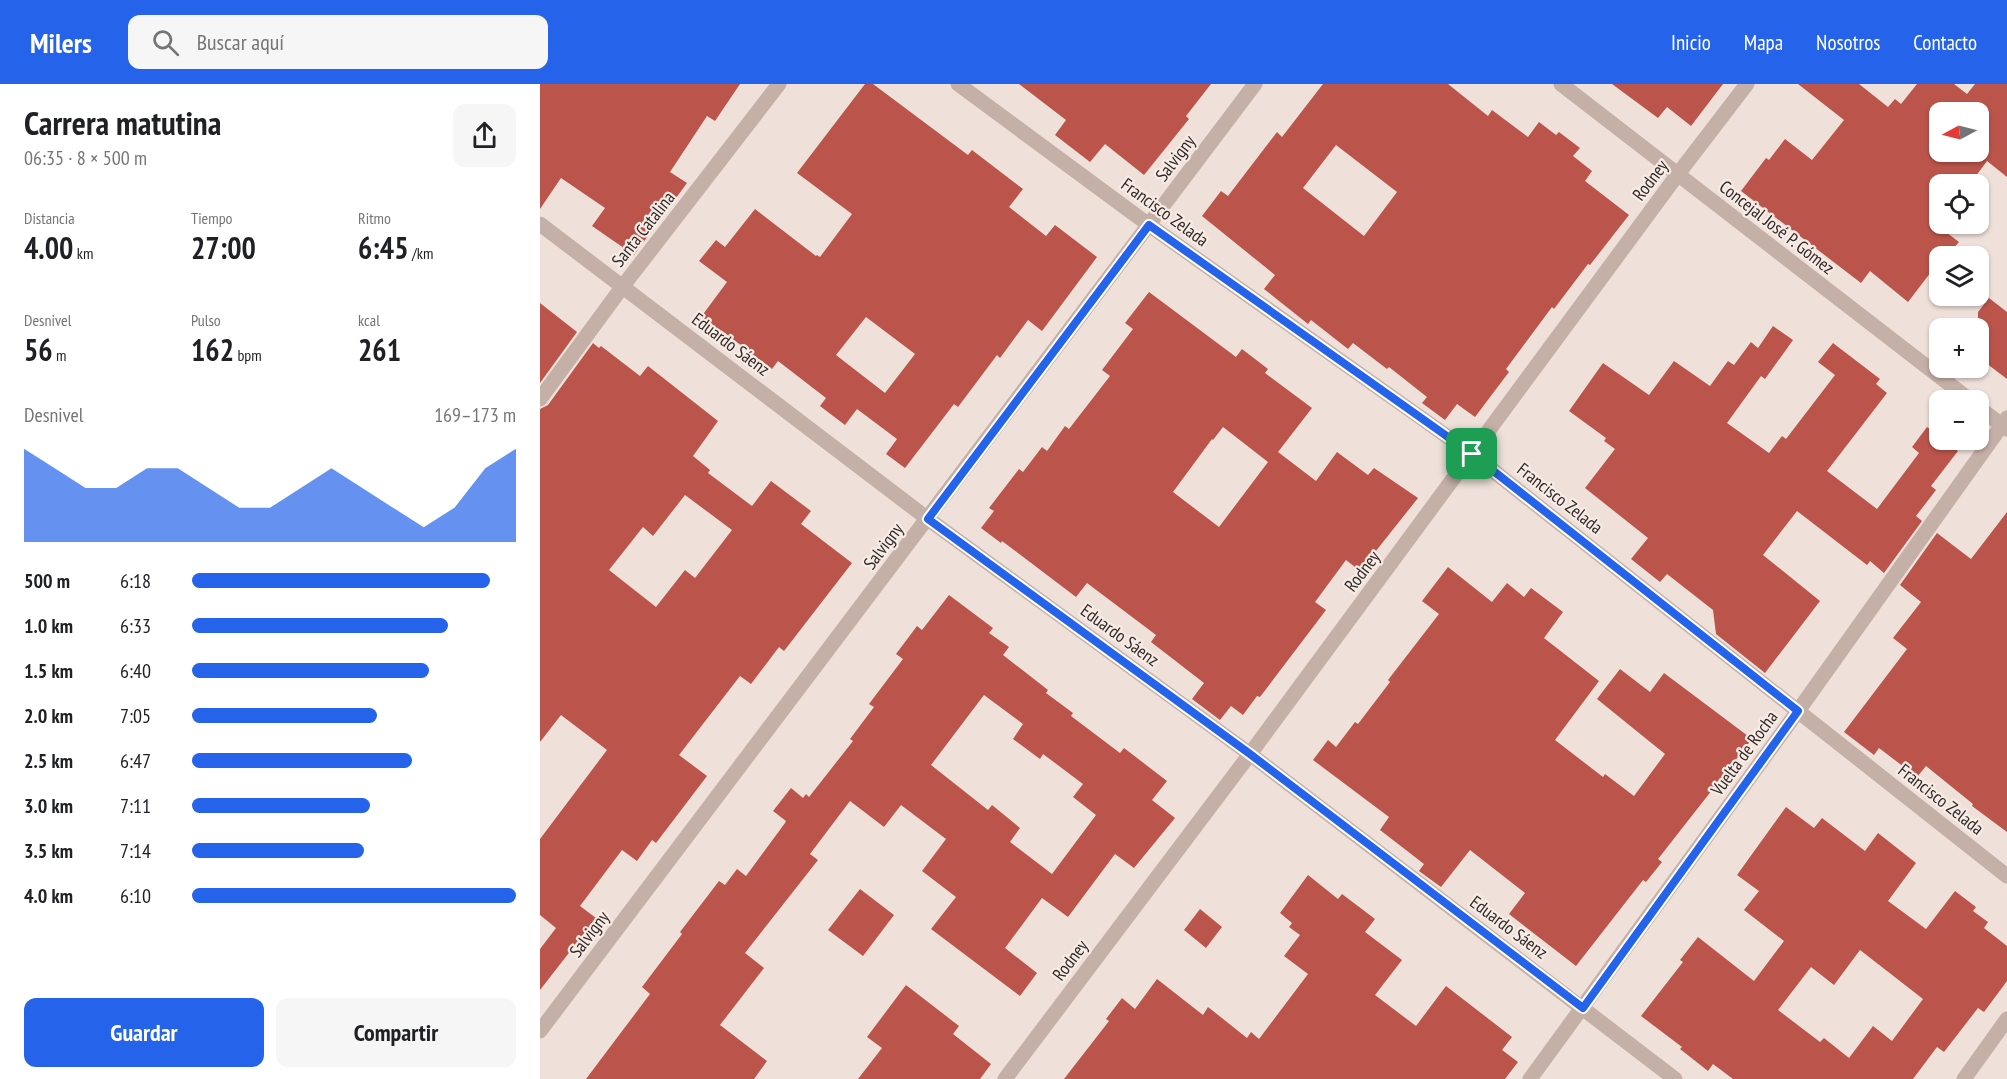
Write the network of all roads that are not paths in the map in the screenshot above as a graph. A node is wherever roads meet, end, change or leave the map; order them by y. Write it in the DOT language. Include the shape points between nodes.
graph roads {
  1 [pos="779,84"];
  2 [pos="958,84"];
  3 [pos="1255,84"];
  4 [pos="1561,84"];
  5 [pos="1747,84"];
  6 [pos="1678,174"];
  7 [pos="540,224"];
  8 [pos="1149,225"];
  9 [pos="623,286"];
  10 [pos="1957,390"];
  11 [pos="540,399"];
  12 [pos="1989,414"];
  13 [pos="2005,424"];
  14 [pos="1472,454"];
  15 [pos="928,519"];
  16 [pos="1798,711"];
  17 [pos="1250,754"];
  18 [pos="2007,876"];
  19 [pos="1583,1008"];
  20 [pos="2007,1019"];
  21 [pos="540,1031"];
  22 [pos="1005,1079"];
  23 [pos="1530,1079"];
  24 [pos="1675,1079"];
  25 [pos="1964,1079"];
  1 -- 9 [label="street, Santa Catalina"];
  2 -- 8 [label="street, Francisco Zelada"];
  3 -- 8 [label="street, Salvigny"];
  4 -- 6 [label="street, Concejal José P. Gómez"];
  5 -- 6 [label="street, Rodney"];
  6 -- 10 [label="street, Concejal José P. Gómez"];
  6 -- 14 [label="street, Rodney"];
  7 -- 9 [label="street, Eduardo Sáenz"];
  8 -- 14 [label="street, Francisco Zelada"];
  8 -- 15 [label="street, Salvigny"];
  9 -- 11 [label="street, Santa Catalina"];
  9 -- 15 [label="street, Eduardo Sáenz"];
  12 -- 13 [label="street"];
  13 -- 16 [label="street, Vuelta de Rocha"];
  14 -- 16 [label="street, Francisco Zelada"];
  14 -- 17 [label="street, Rodney"];
  15 -- 17 [label="street, Eduardo Sáenz"];
  15 -- 21 [label="street, Salvigny"];
  16 -- 18 [label="street, Francisco Zelada"];
  16 -- 19 [label="street, Vuelta de Rocha"];
  17 -- 19 [label="street, Eduardo Sáenz"];
  17 -- 22 [label="street, Rodney"];
  19 -- 23 [label="street, Vuelta de Rocha"];
  19 -- 24 [label="street, Eduardo Sáenz"];
  20 -- 25 [label="street"];
}
